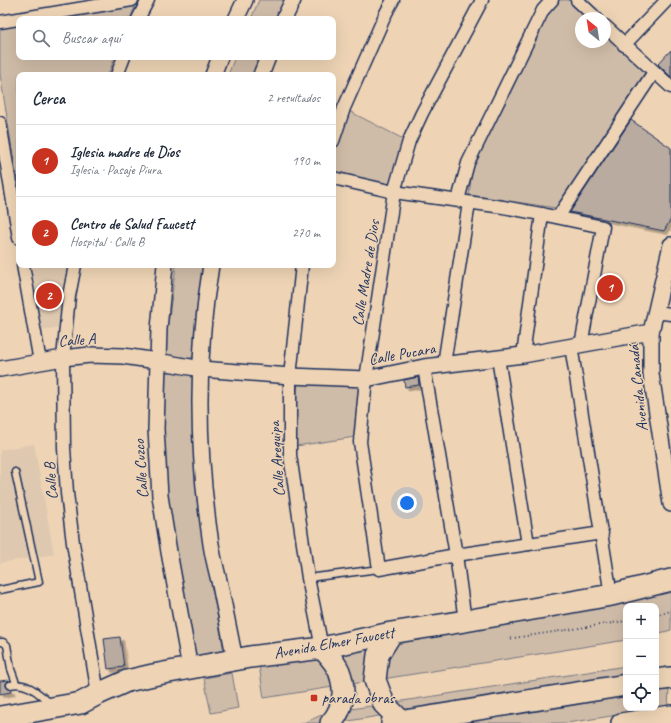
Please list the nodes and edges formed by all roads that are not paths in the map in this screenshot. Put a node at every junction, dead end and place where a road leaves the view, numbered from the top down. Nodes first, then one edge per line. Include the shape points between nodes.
1 (132, 0) edge
2 (148, 0) edge
3 (245, 0) edge
4 (293, 0) edge
5 (393, 0) edge
6 (482, 0) edge
7 (552, 0) edge
8 (577, 0) edge
9 (667, 0) edge
10 (590, 12) edge
11 (36, 16) edge
12 (140, 16) edge
13 (237, 16) edge
14 (285, 16) edge
15 (16, 19) edge
16 (0, 22) edge
17 (611, 32) edge
18 (624, 45) junction
19 (123, 60) edge
20 (219, 60) edge
21 (267, 60) edge
22 (118, 72) edge
23 (214, 72) edge
24 (262, 72) edge
25 (654, 72) junction
26 (671, 87) edge
27 (336, 122) edge
28 (0, 123) edge
29 (336, 179) edge
30 (394, 192) junction
31 (464, 202) junction
32 (542, 214) junction
33 (558, 217) junction
34 (16, 220) edge
35 (671, 245) edge
36 (24, 268) edge
37 (74, 268) edge
38 (165, 268) edge
39 (211, 268) edge
40 (302, 268) edge
41 (655, 312) junction
42 (671, 314) edge
43 (651, 332) junction
44 (576, 345) junction
45 (523, 354) junction
46 (63, 358) junction
47 (498, 358) junction
48 (157, 360) junction
49 (40, 362) junction
50 (444, 364) junction
51 (424, 368) junction
52 (0, 369) edge
53 (201, 369) junction
54 (290, 376) junction
55 (366, 379) junction
56 (15, 472) dead end
57 (670, 488) edge
58 (671, 504) edge
59 (602, 534) junction
60 (528, 544) junction
61 (456, 555) junction
62 (379, 569) junction
63 (308, 578) junction
64 (671, 580) edge
65 (0, 590) edge
66 (611, 595) junction
67 (465, 622) junction
68 (391, 634) junction
69 (0, 642) edge
70 (322, 648) junction
71 (235, 660) junction
72 (190, 668) junction
73 (671, 678) edge
74 (659, 680) edge
75 (623, 685) edge
76 (98, 694) junction
77 (56, 708) junction
78 (671, 715) edge
79 (0, 717) edge
80 (397, 722) edge
81 (331, 723) edge
82 (621, 723) edge

1 - 11 street
2 - 12 street
3 - 13 street
4 - 14 street
5 - 27 street
6 - 30 street, Calle Madre de Dios via 409,141
7 - 31 street via 543,10 468,163
8 - 10 street
9 - 18 street
15 - 16 street
17 - 18 street
18 - 25 street
19 - 22 street
20 - 23 street
21 - 24 street
25 - 26 street
25 - 33 street
28 - 34 street
29 - 30 street
30 - 31 street
30 - 55 street, Calle Madre de Dios
31 - 32 street
31 - 50 street
32 - 33 street
32 - 45 street
33 - 44 street via 603,227
35 - 41 street, Avenida Canadá
36 - 49 street
37 - 46 street, Calle B
38 - 48 street, Calle Cuzco
39 - 53 street
40 - 54 street, Calle Arequipa
41 - 42 street
41 - 43 street, Avenida Canadá
43 - 44 street, Calle Pucara
43 - 57 street, Avenida Canadá via 652,374
44 - 45 street, Calle Pucara
44 - 59 street
45 - 47 street, Calle Pucara
46 - 48 street, Calle A via 123,356
46 - 49 street, Calle A
46 - 76 street, Calle B via 67,493
47 - 50 street, Calle Pucara
47 - 60 street
48 - 53 street, Calle Pucara
48 - 72 street, Calle Cuzco via 156,429 160,496
49 - 52 street, Calle A
50 - 51 street, Calle Pucara
51 - 55 street, Calle Pucara
51 - 61 street
53 - 54 street, Calle Pucara
53 - 71 street via 201,430 211,545
54 - 55 street, Calle Pucara
54 - 63 street, Calle Arequipa via 290,455
55 - 62 street, Calle Madre de Dios via 360,442
56 - 65 lane via 39,582
57 - 58 street, Avenida Canadá
59 - 60 street
59 - 66 street
60 - 61 street
61 - 62 street
61 - 67 street
62 - 63 lane
63 - 70 street, Calle Arequipa
64 - 66 highway, Avenida Elmer Faucett
66 - 67 highway, Avenida Elmer Faucett
67 - 68 highway, Avenida Elmer Faucett
68 - 70 highway, Avenida Elmer Faucett
68 - 80 highway via 378,655 376,680 384,704
69 - 77 lane via 7,645 13,684 26,685
70 - 71 highway, Avenida Elmer Faucett
70 - 81 highway via 339,671 344,693 338,715
71 - 72 highway, Avenida Elmer Faucett
72 - 76 highway, Avenida Elmer Faucett via 126,682
73 - 74 highway
75 - 80 highway
76 - 77 highway, Avenida Elmer Faucett via 81,703
77 - 79 highway, Avenida Elmer Faucett
78 - 82 main road

